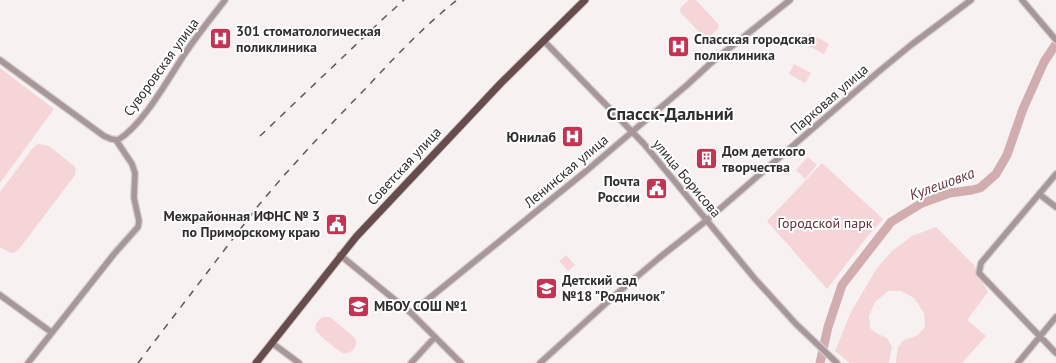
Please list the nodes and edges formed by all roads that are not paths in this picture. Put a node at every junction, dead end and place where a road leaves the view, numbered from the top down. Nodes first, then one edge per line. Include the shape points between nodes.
1 (225, 0) edge
2 (585, 0) edge
3 (790, 0) edge
4 (971, 0) edge
5 (1022, 0) edge
6 (1056, 40) edge
7 (544, 41) junction
8 (0, 60) edge
9 (632, 133) junction
10 (116, 140) junction
11 (1056, 174) edge
12 (1039, 194) junction
13 (1056, 207) edge
14 (707, 220) junction
15 (340, 255) junction
16 (0, 295) edge
17 (411, 313) junction
18 (1056, 317) edge
19 (51, 332) junction
20 (1040, 336) junction
21 (435, 337) junction
22 (272, 343) junction
23 (1056, 353) edge
24 (28, 363) edge
25 (256, 363) edge
26 (299, 363) edge
27 (411, 363) edge
28 (461, 363) edge
29 (540, 363) edge
30 (837, 363) edge
31 (1018, 363) edge

1 - 10 street, Суворовская улица via 148,110 129,132
2 - 7 main road, Советская улица
3 - 9 street, Ленинская улица via 712,62
4 - 14 street, Парковая улица via 877,73
5 - 6 street
7 - 9 street, улица Борисова
7 - 15 main road, Советская улица via 501,83
8 - 10 street via 104,136
9 - 14 street, улица Борисова
9 - 17 street, Ленинская улица
10 - 19 street via 136,172 134,198 138,227
11 - 12 street
12 - 13 street
12 - 20 street via 981,263 979,273
14 - 29 street, Парковая улица via 614,296
14 - 30 street, улица Борисова via 755,279 796,324
15 - 17 street
15 - 22 main road, Советская улица
16 - 19 street
17 - 21 street
18 - 20 street
19 - 24 street
20 - 23 street
20 - 31 street
21 - 27 street
21 - 28 street
22 - 25 main road, Советская улица
22 - 26 street

